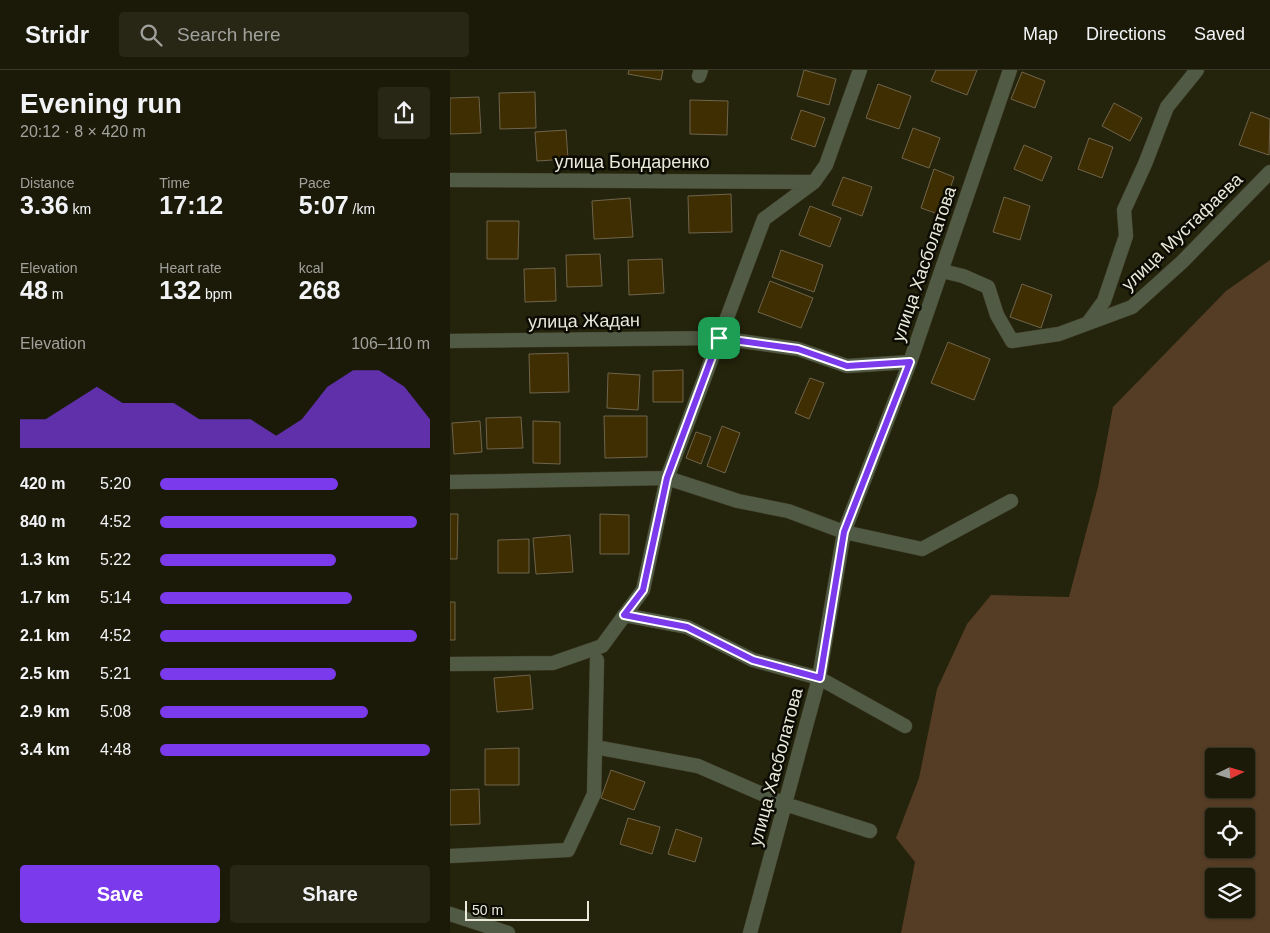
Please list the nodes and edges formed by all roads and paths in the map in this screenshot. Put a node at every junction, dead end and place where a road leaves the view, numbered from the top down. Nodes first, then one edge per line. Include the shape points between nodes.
1 (860, 70) edge
2 (1010, 70) edge
3 (1197, 70) edge
4 (1270, 172) edge
5 (450, 180) edge
6 (814, 182) junction
7 (942, 271) junction
8 (1088, 323) junction
9 (719, 338) junction
10 (450, 341) edge
11 (910, 362) junction
12 (667, 478) junction
13 (450, 482) edge
14 (1010, 501) dead end
15 (844, 532) junction
16 (624, 615) junction
17 (597, 660) dead end
18 (450, 664) edge
19 (820, 678) junction
20 (905, 726) dead end
21 (595, 747) junction
22 (785, 804) junction
23 (870, 831) dead end
24 (450, 856) edge
25 (450, 914) edge
26 (508, 933) edge
27 (750, 933) edge

1 - 6 street via 826,165
2 - 7 street, улица Хасболатова
3 - 8 street, улица Мустафаева via 1167,107 1124,210 1126,236 1104,300
4 - 8 street, улица Мустафаева via 1182,262 1132,307
5 - 6 street, улица Бондаренко
6 - 9 street via 764,219
7 - 8 street, улица Мустафаева via 988,287 997,315 1012,341 1059,334
7 - 11 street, улица Хасболатова
9 - 10 street, улица Жадан
9 - 11 street, улица Жадан via 798,349 847,366
9 - 12 street
11 - 15 street, улица Хасболатова
12 - 13 street
12 - 15 street via 738,501 788,511
12 - 16 street via 643,590
14 - 15 street via 922,549
15 - 19 street, улица Хасболатова
16 - 18 street via 602,646 554,663
16 - 19 street via 687,627 753,660
17 - 21 street
19 - 20 street
19 - 22 street, улица Хасболатова
21 - 22 street via 698,766
21 - 24 street via 594,794 568,850
22 - 23 street
22 - 27 street, улица Хасболатова
25 - 26 street

